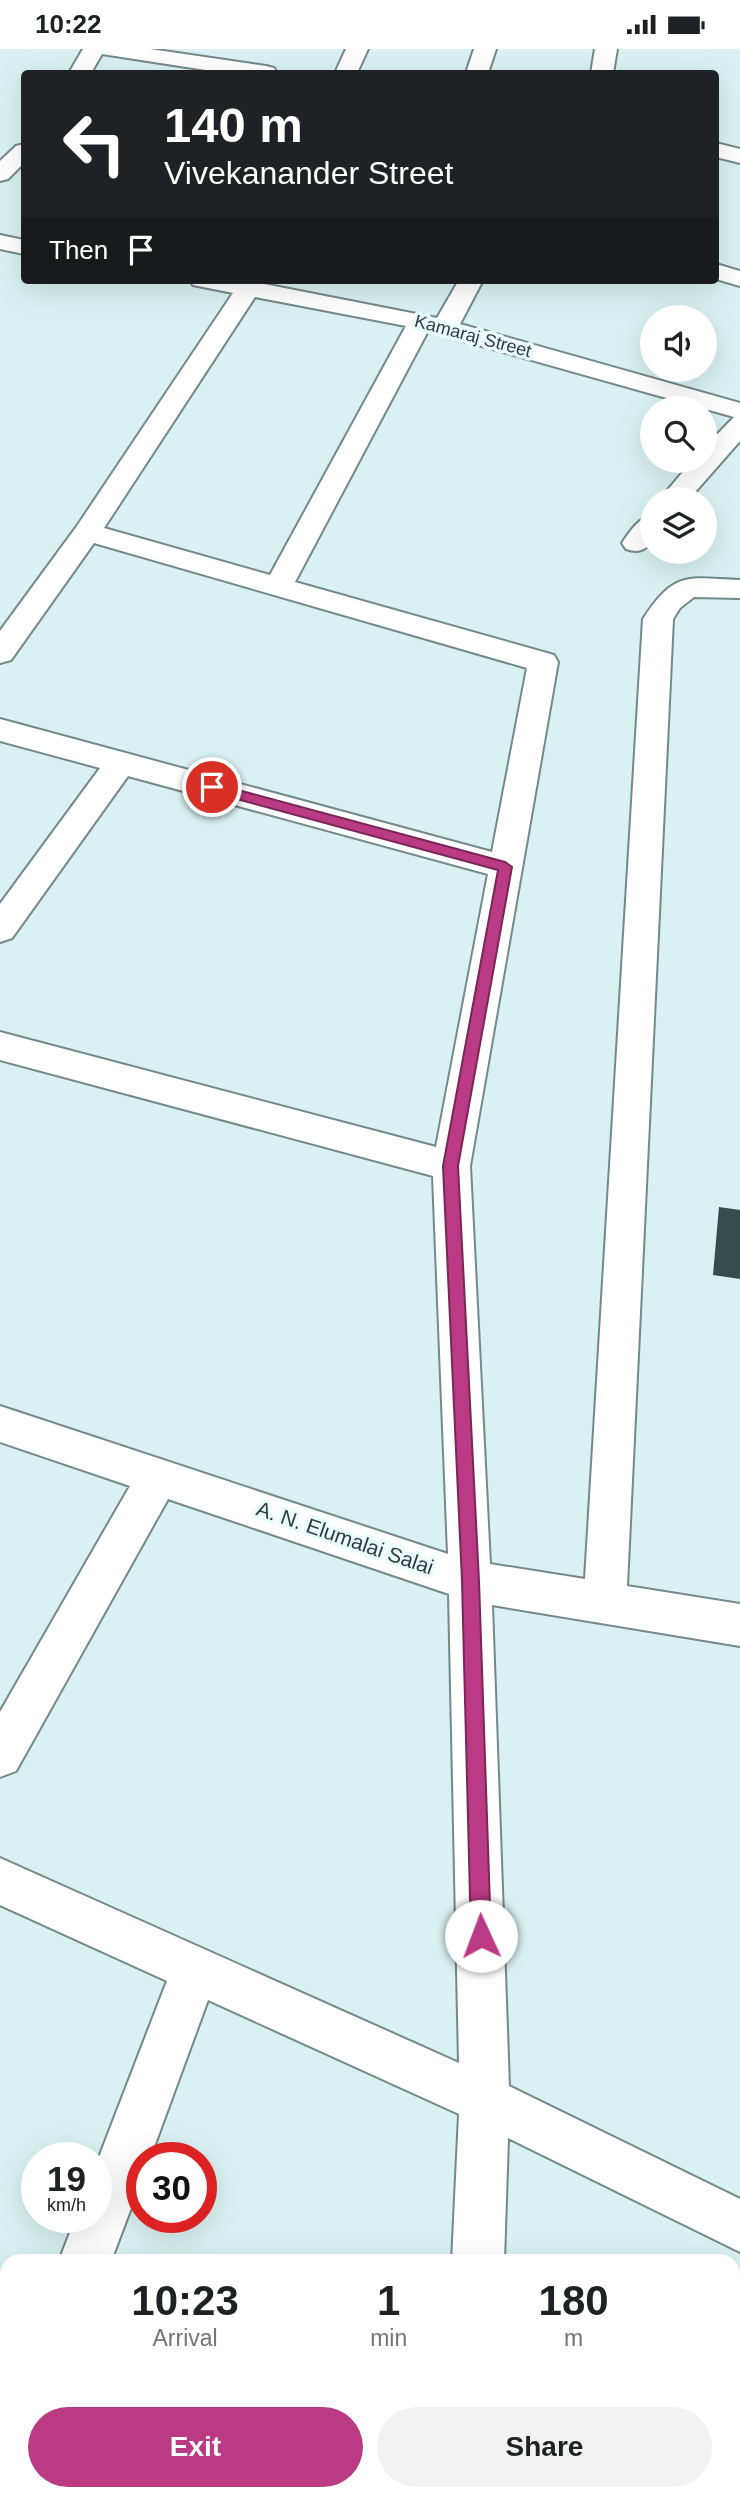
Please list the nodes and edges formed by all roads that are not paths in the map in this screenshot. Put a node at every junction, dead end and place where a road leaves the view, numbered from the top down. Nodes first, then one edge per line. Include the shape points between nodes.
1 (94, 49) edge
2 (106, 49) edge
3 (357, 49) edge
4 (485, 49) edge
5 (606, 49) edge
6 (200, 56) edge
7 (82, 70) edge
8 (254, 70) edge
9 (347, 70) edge
10 (478, 70) edge
11 (602, 70) edge
12 (21, 154) edge
13 (0, 174) edge
14 (0, 242) edge
15 (21, 246) edge
16 (719, 272) edge
17 (740, 279) edge
18 (468, 284) edge
19 (252, 285) edge
20 (433, 324) junction
21 (740, 411) edge
22 (740, 424) edge
23 (685, 487) edge
24 (87, 531) junction
25 (279, 584) junction
26 (740, 589) edge
27 (0, 653) edge
28 (0, 730) edge
29 (121, 762) junction
30 (505, 867) junction
31 (0, 929) edge
32 (0, 1046) edge
33 (451, 1166) junction
34 (0, 1424) edge
35 (159, 1475) junction
36 (470, 1581) junction
37 (605, 1602) junction
38 (740, 1625) edge
39 (0, 1755) edge
40 (0, 1881) edge
41 (196, 1969) junction
42 (485, 2100) junction
43 (740, 2226) edge
44 (88, 2254) edge
45 (478, 2254) edge

1 - 7 street
2 - 6 street
3 - 9 street
4 - 10 street
5 - 11 street
6 - 8 street
12 - 13 street
14 - 15 street
16 - 17 street
18 - 20 street
19 - 20 street, Kamaraj Street
19 - 24 street
20 - 21 street, Kamaraj Street
20 - 25 street
22 - 23 street
24 - 25 street
24 - 27 street
25 - 30 street via 543,662
26 - 37 street via 687,587 658,619
28 - 29 street
29 - 30 street
29 - 31 street
30 - 33 street
32 - 33 street
33 - 36 street
34 - 35 street, A. N. Elumalai Salai
35 - 36 street, A. N. Elumalai Salai
35 - 39 street
36 - 37 street, A. N. Elumalai Salai
36 - 42 street
37 - 38 street, A. N. Elumalai Salai
40 - 41 street
41 - 42 street
41 - 44 street
42 - 43 street
42 - 45 street

